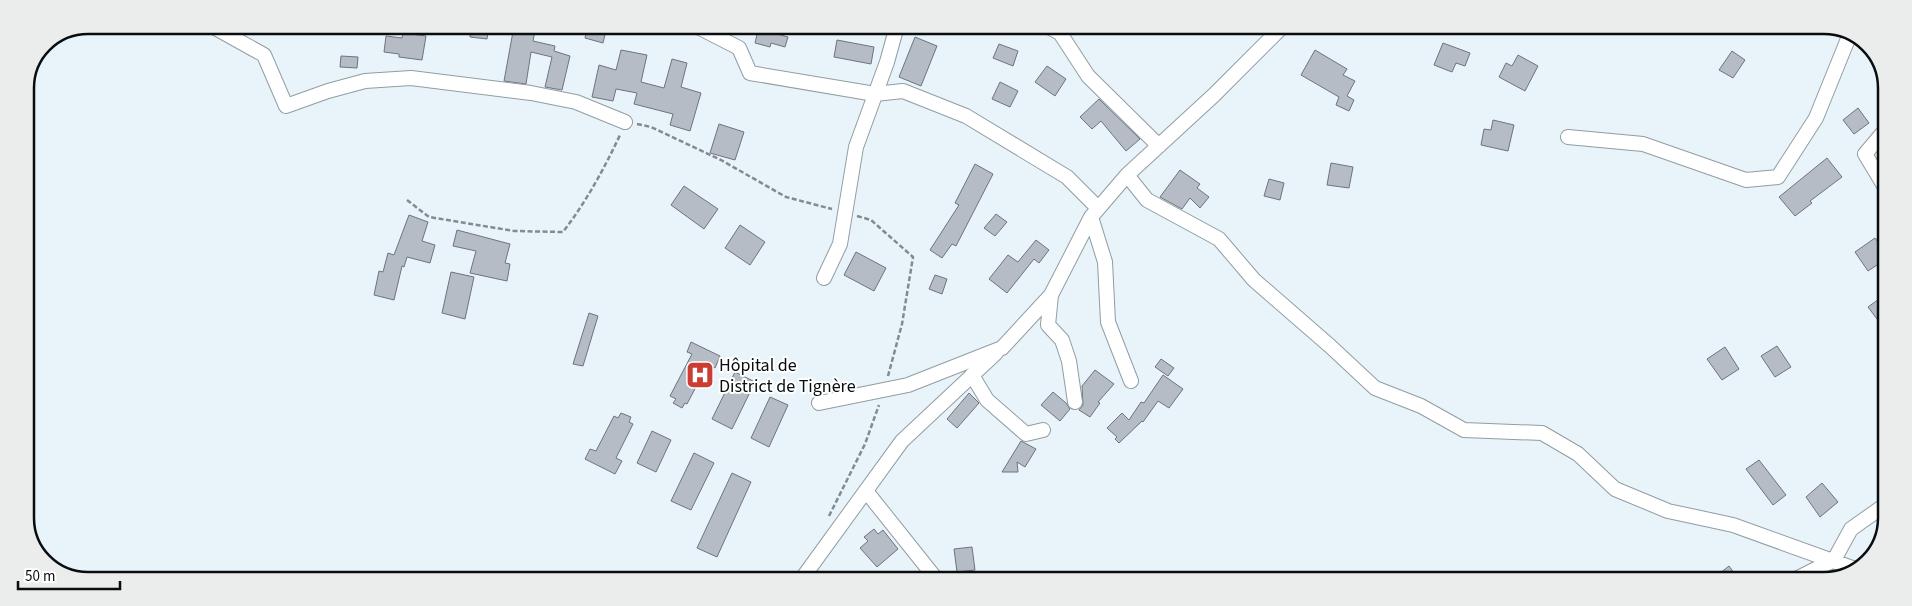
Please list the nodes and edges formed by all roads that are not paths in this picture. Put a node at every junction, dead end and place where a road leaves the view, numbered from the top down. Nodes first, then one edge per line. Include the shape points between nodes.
1 (226, 34) edge
2 (712, 34) edge
3 (895, 34) edge
4 (1061, 34) edge
5 (1274, 34) edge
6 (1848, 40) edge
7 (875, 94) junction
8 (625, 122) road end
9 (1568, 137) dead end
10 (1878, 139) edge
11 (1159, 146) junction
12 (1127, 175) junction
13 (1878, 176) edge
14 (1095, 212) junction
15 (824, 278) dead end
16 (1051, 295) junction
17 (1002, 348) junction
18 (972, 375) junction
19 (1131, 382) dead end
20 (1076, 402) dead end
21 (819, 403) dead end
22 (1043, 430) dead end
23 (866, 491) junction
24 (1878, 510) edge
25 (1834, 560) junction
26 (1849, 566) edge
27 (807, 572) edge
28 (931, 572) edge
29 (1811, 572) edge

1 - 8 street via 264,56 286,106 365,81 412,78 576,102
2 - 7 street via 739,48 750,73
3 - 7 street
4 - 11 street via 1088,76
5 - 11 street
6 - 9 street via 1816,118 1778,177 1746,180 1643,144
7 - 14 street via 903,91 966,116 1067,177
7 - 15 street via 856,146 840,244
10 - 13 street via 1865,154
11 - 12 street
12 - 14 street
12 - 25 street via 1147,200 1219,240 1254,280 1375,388 1421,406 1464,430 1542,433 1578,454 1615,489 1668,511 1733,525
14 - 16 street
14 - 19 street via 1105,262 1108,322
16 - 17 street
16 - 20 street via 1048,325 1062,340
17 - 18 street
17 - 21 street via 908,385
18 - 22 street via 987,400 1026,434
18 - 23 street via 902,441
23 - 27 street
23 - 28 street
24 - 25 street via 1850,529
25 - 26 street
25 - 29 street

